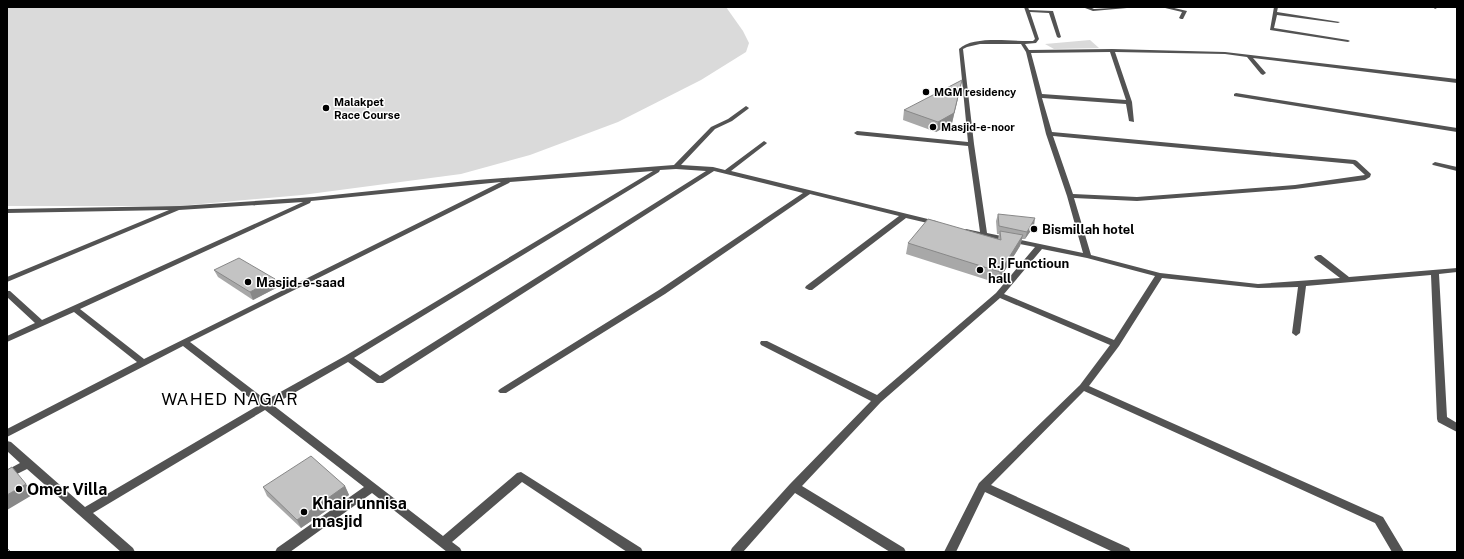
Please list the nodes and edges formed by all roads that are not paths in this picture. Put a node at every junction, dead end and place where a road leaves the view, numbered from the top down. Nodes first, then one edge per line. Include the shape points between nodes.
1 (1075, 7) edge
2 (1127, 7) edge
3 (1163, 7) edge
4 (1276, 7) edge
5 (1027, 9) edge
6 (1050, 9) edge
7 (1275, 13) junction
8 (1181, 18) dead end
9 (1338, 22) dead end
10 (1059, 37) dead end
11 (1348, 41) dead end
12 (1022, 43) junction
13 (1112, 50) junction
14 (1028, 52) junction
15 (1248, 56) junction
16 (1263, 73) dead end
17 (1457, 81) edge
18 (1236, 95) dead end
19 (1040, 96) junction
20 (1129, 102) junction
21 (746, 108) dead end
22 (1132, 121) dead end
23 (1457, 130) edge
24 (857, 133) dead end
25 (1049, 134) junction
26 (764, 143) dead end
27 (971, 144) junction
28 (1435, 164) dead end
29 (676, 167) junction
30 (660, 169) junction
31 (713, 169) junction
32 (1457, 169) edge
33 (726, 172) junction
34 (510, 180) junction
35 (809, 192) junction
36 (1070, 196) junction
37 (314, 199) junction
38 (180, 208) junction
39 (7, 211) edge
40 (904, 216) junction
41 (940, 224) edge
42 (955, 228) edge
43 (984, 235) junction
44 (1040, 246) junction
45 (1088, 256) junction
46 (1318, 257) dead end
47 (1457, 270) edge
48 (1435, 272) junction
49 (1160, 275) junction
50 (7, 280) edge
51 (1347, 280) junction
52 (1302, 284) junction
53 (810, 288) dead end
54 (7, 293) edge
55 (999, 296) junction
56 (74, 308) junction
57 (41, 323) junction
58 (1296, 333) dead end
59 (7, 339) edge
60 (184, 342) junction
61 (764, 343) dead end
62 (1116, 344) junction
63 (348, 358) junction
64 (144, 363) junction
65 (1083, 387) junction
66 (503, 391) dead end
67 (878, 400) junction
68 (266, 405) junction
69 (1457, 428) edge
70 (7, 433) edge
71 (7, 444) edge
72 (28, 463) junction
73 (7, 475) edge
74 (983, 486) junction
75 (373, 487) junction
76 (794, 487) junction
77 (84, 513) junction
78 (444, 542) junction
79 (125, 551) edge
80 (281, 552) edge
81 (456, 552) edge
82 (637, 552) edge
83 (736, 552) edge
84 (900, 552) edge
85 (950, 552) edge
86 (1125, 552) edge
87 (1398, 552) edge

1 - 2 street via 1093,10
3 - 8 street via 1185,11
4 - 7 street
5 - 6 street
5 - 12 street via 1037,39 1034,42
6 - 10 street
7 - 9 street
7 - 11 street via 1272,29
12 - 14 street
12 - 27 street via 977,43 963,46 961,49
13 - 14 street
13 - 15 street
13 - 20 street
14 - 19 street
15 - 16 street
15 - 17 street
18 - 23 street
19 - 20 street
19 - 25 street
20 - 22 street
21 - 29 street via 713,128
24 - 27 street
25 - 36 street
25 - 36 street via 1355,162 1368,174 1365,178 1295,187 1137,199
26 - 33 street
27 - 43 street
28 - 32 street
29 - 30 street
29 - 31 street
30 - 34 street
30 - 63 street
31 - 33 street
31 - 63 street via 380,381
33 - 35 street
34 - 37 street
34 - 60 street
35 - 40 street
35 - 66 street via 662,292
36 - 45 street
37 - 38 street
37 - 56 street
38 - 39 street
38 - 50 street
40 - 41 street
40 - 53 street
42 - 43 street
43 - 44 street
44 - 45 street
44 - 55 street
45 - 49 street
46 - 51 street
47 - 48 street
48 - 51 street
48 - 69 street via 1442,419
49 - 52 street via 1258,286
49 - 62 street
51 - 52 street
52 - 58 street
54 - 57 street
55 - 62 street
55 - 67 street
56 - 57 street
56 - 64 street
57 - 59 street
60 - 64 street
60 - 68 street
61 - 67 street
62 - 65 street
63 - 68 street
64 - 70 street
65 - 74 street
65 - 87 street via 1379,520
67 - 76 street
68 - 75 street
68 - 77 street
71 - 72 street
72 - 73 street
72 - 77 street
74 - 85 street
74 - 86 street
75 - 78 street
75 - 80 street
76 - 83 street
76 - 84 street
77 - 79 street
78 - 81 street
78 - 82 street via 521,476

